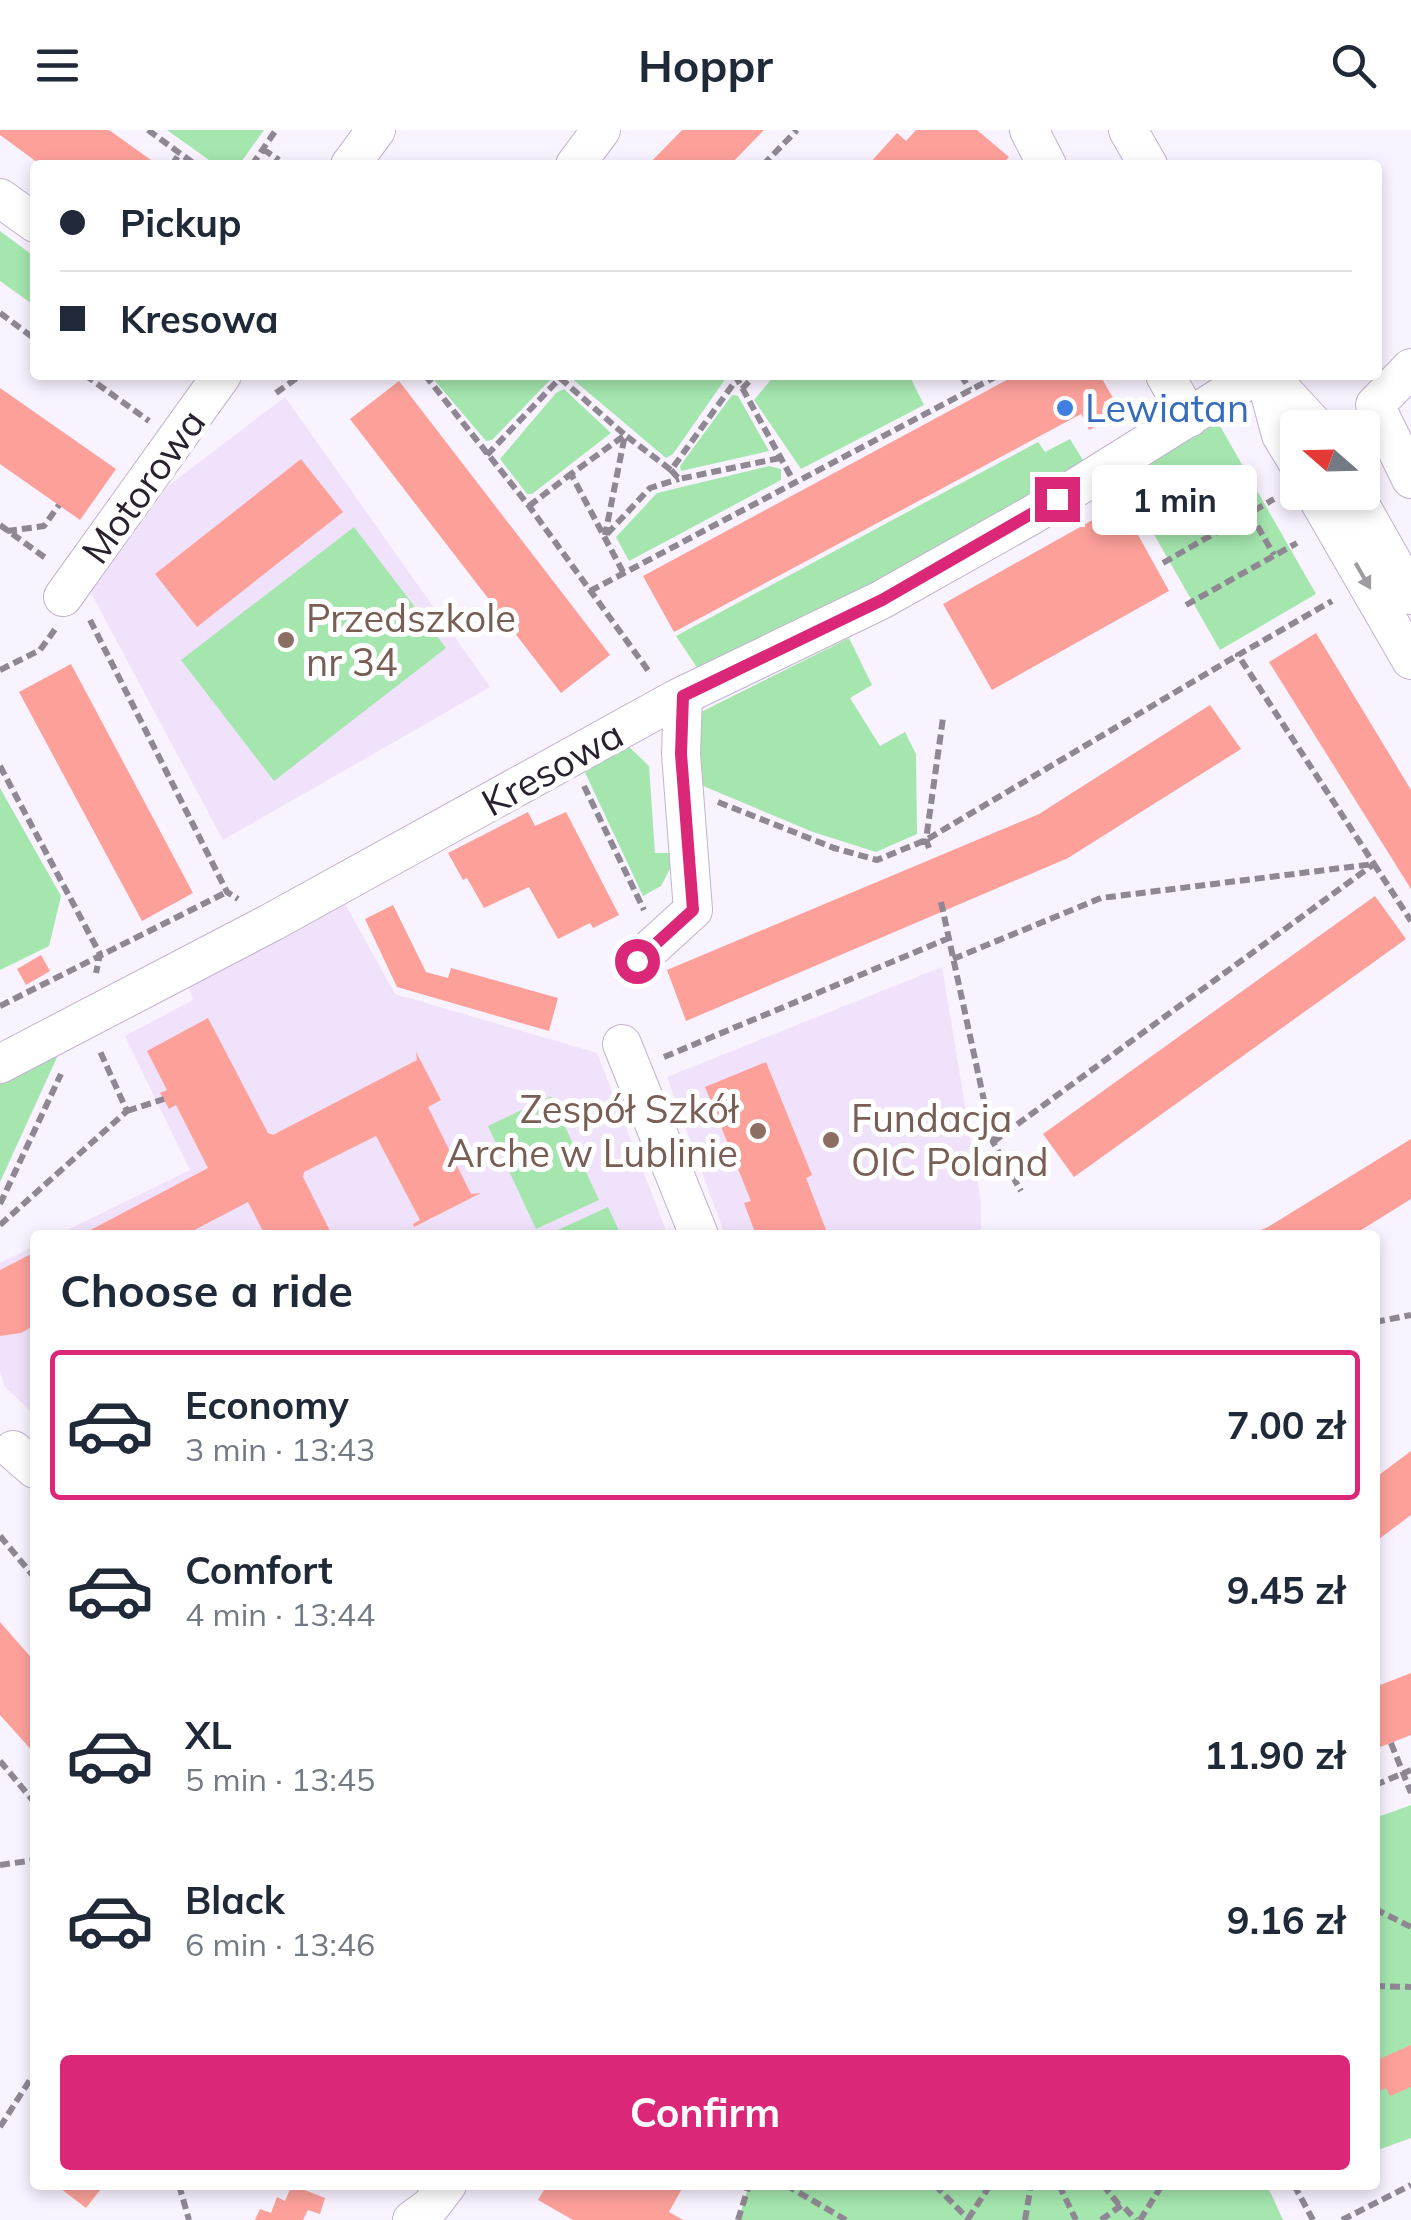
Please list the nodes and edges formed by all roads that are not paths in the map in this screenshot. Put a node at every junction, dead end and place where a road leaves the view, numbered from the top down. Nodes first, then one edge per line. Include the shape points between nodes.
1 (376, 130) edge
2 (601, 130) edge
3 (1029, 130) edge
4 (1128, 130) edge
5 (354, 160) edge
6 (579, 160) edge
7 (1045, 160) edge
8 (1145, 160) edge
9 (0, 198) edge
10 (30, 219) edge
11 (1411, 368) edge
12 (219, 380) edge
13 (1168, 380) edge
14 (1248, 380) edge
15 (1267, 380) edge
16 (1271, 380) edge
17 (1299, 410) edge
18 (1189, 418) junction
19 (1280, 431) edge
20 (1411, 479) edge
21 (1324, 510) edge
22 (1364, 510) edge
23 (1407, 580) edge
24 (75, 606) road end
25 (1411, 660) edge
26 (677, 699) junction
27 (648, 951) road end
28 (627, 1057) road end
29 (0, 1064) edge
30 (697, 1230) edge
31 (443, 2190) edge
32 (412, 2220) edge

1 - 5 street
2 - 6 street
3 - 7 street
4 - 8 street
9 - 10 street
11 - 20 street via 1375,405
12 - 24 street, Motorowa
13 - 18 street
14 - 18 street, Kresowa
15 - 19 street
16 - 17 street
18 - 26 street, Kresowa via 882,600
21 -> 25 street
22 - 23 street
26 - 27 street via 693,910
26 - 29 street, Kresowa
28 - 30 street
31 - 32 street

